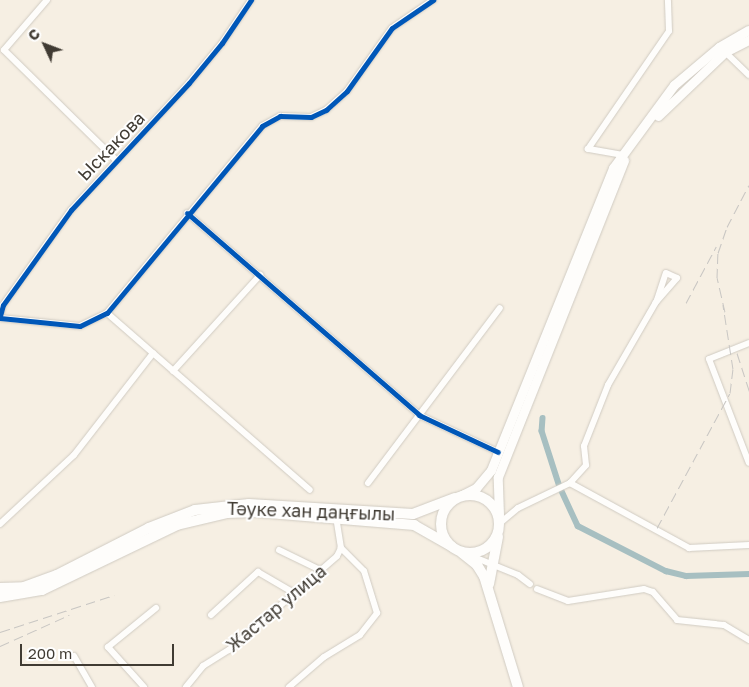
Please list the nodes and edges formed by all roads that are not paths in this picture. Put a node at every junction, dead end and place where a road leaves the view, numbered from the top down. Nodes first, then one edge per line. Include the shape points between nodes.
1 (47, 0) edge
2 (251, 0) edge
3 (433, 0) edge
4 (668, 0) edge
5 (749, 30) edge
6 (749, 40) edge
7 (722, 50) junction
8 (2, 52) edge
9 (749, 75) edge
10 (623, 156) junction
11 (117, 161) junction
12 (187, 213) junction
13 (260, 275) junction
14 (655, 303) dead end
15 (2, 304) edge
16 (500, 308) dead end
17 (107, 313) junction
18 (0, 317) edge
19 (749, 343) edge
20 (153, 353) junction
21 (173, 371) junction
22 (419, 415) junction
23 (498, 452) junction
24 (749, 463) edge
25 (368, 483) dead end
26 (570, 483) junction
27 (310, 490) dead end
28 (458, 497) junction
29 (336, 518) junction
30 (394, 519) junction
31 (0, 524) edge
32 (499, 524) junction
33 (749, 545) edge
34 (342, 548) junction
35 (279, 550) dead end
36 (458, 550) junction
37 (492, 563) junction
38 (320, 570) junction
39 (530, 584) dead end
40 (0, 588) edge
41 (538, 590) dead end
42 (490, 592) junction
43 (294, 593) junction
44 (0, 596) edge
45 (156, 608) dead end
46 (211, 615) dead end
47 (749, 640) edge
48 (74, 656) dead end
49 (92, 687) edge
50 (144, 687) edge
51 (186, 687) edge
52 (289, 687) edge
53 (518, 687) edge

1 - 8 street
2 - 11 street, Ыскакова via 200,70
3 - 12 street via 392,28 347,91 326,110 311,117 280,116 262,126
4 - 10 street via 669,30 588,149
5 - 7 main road
6 - 7 main road
7 - 9 street
7 - 10 main road via 674,86
7 - 32 main road via 664,109 622,163 498,476
8 - 11 street
10 - 23 main road via 614,168
11 - 15 street, Ыскакова via 71,210
12 - 13 street
12 - 17 street
13 - 21 street
13 - 22 street
14 - 26 street via 608,385 584,446 586,465
15 - 18 street, Ыскакова
16 - 22 street
17 - 18 street via 80,326
17 - 20 street
19 - 24 street via 709,359
20 - 21 street
20 - 31 street via 74,455
21 - 27 street
22 - 23 street
22 - 25 street
23 - 28 main road via 485,480
26 - 32 street via 518,508
26 - 33 street via 689,548
28 - 30 main road, Тәуке хан даңғылы via 425,512
28 - 32 main road via 484,497
28 - 36 main road via 442,516 444,538
29 - 30 main road, Тәуке хан даңғылы
29 - 34 street
29 - 44 main road, Тәуке хан даңғылы via 257,512 202,517 156,534 42,590
30 - 36 main road, Тәуке хан даңғылы via 424,528
30 - 40 main road, Тәуке хан даңғылы via 249,504 195,510 149,528 57,575 24,587
32 - 36 main road via 487,548
32 - 37 main road
34 - 38 street, Жастар улица
34 - 52 street via 364,571 378,613 360,634 324,657
35 - 38 street
36 - 37 street
36 - 42 main road, Тәуке хан даңғылы via 477,565
37 - 39 street
37 - 42 main road
38 - 43 street, Жастар улица
41 - 47 street via 568,601 644,589 653,592 677,620 724,626
42 - 53 main road
43 - 46 street via 258,572
43 - 51 street, Жастар улица via 229,650 203,666
45 - 50 street via 108,647
48 - 49 street

